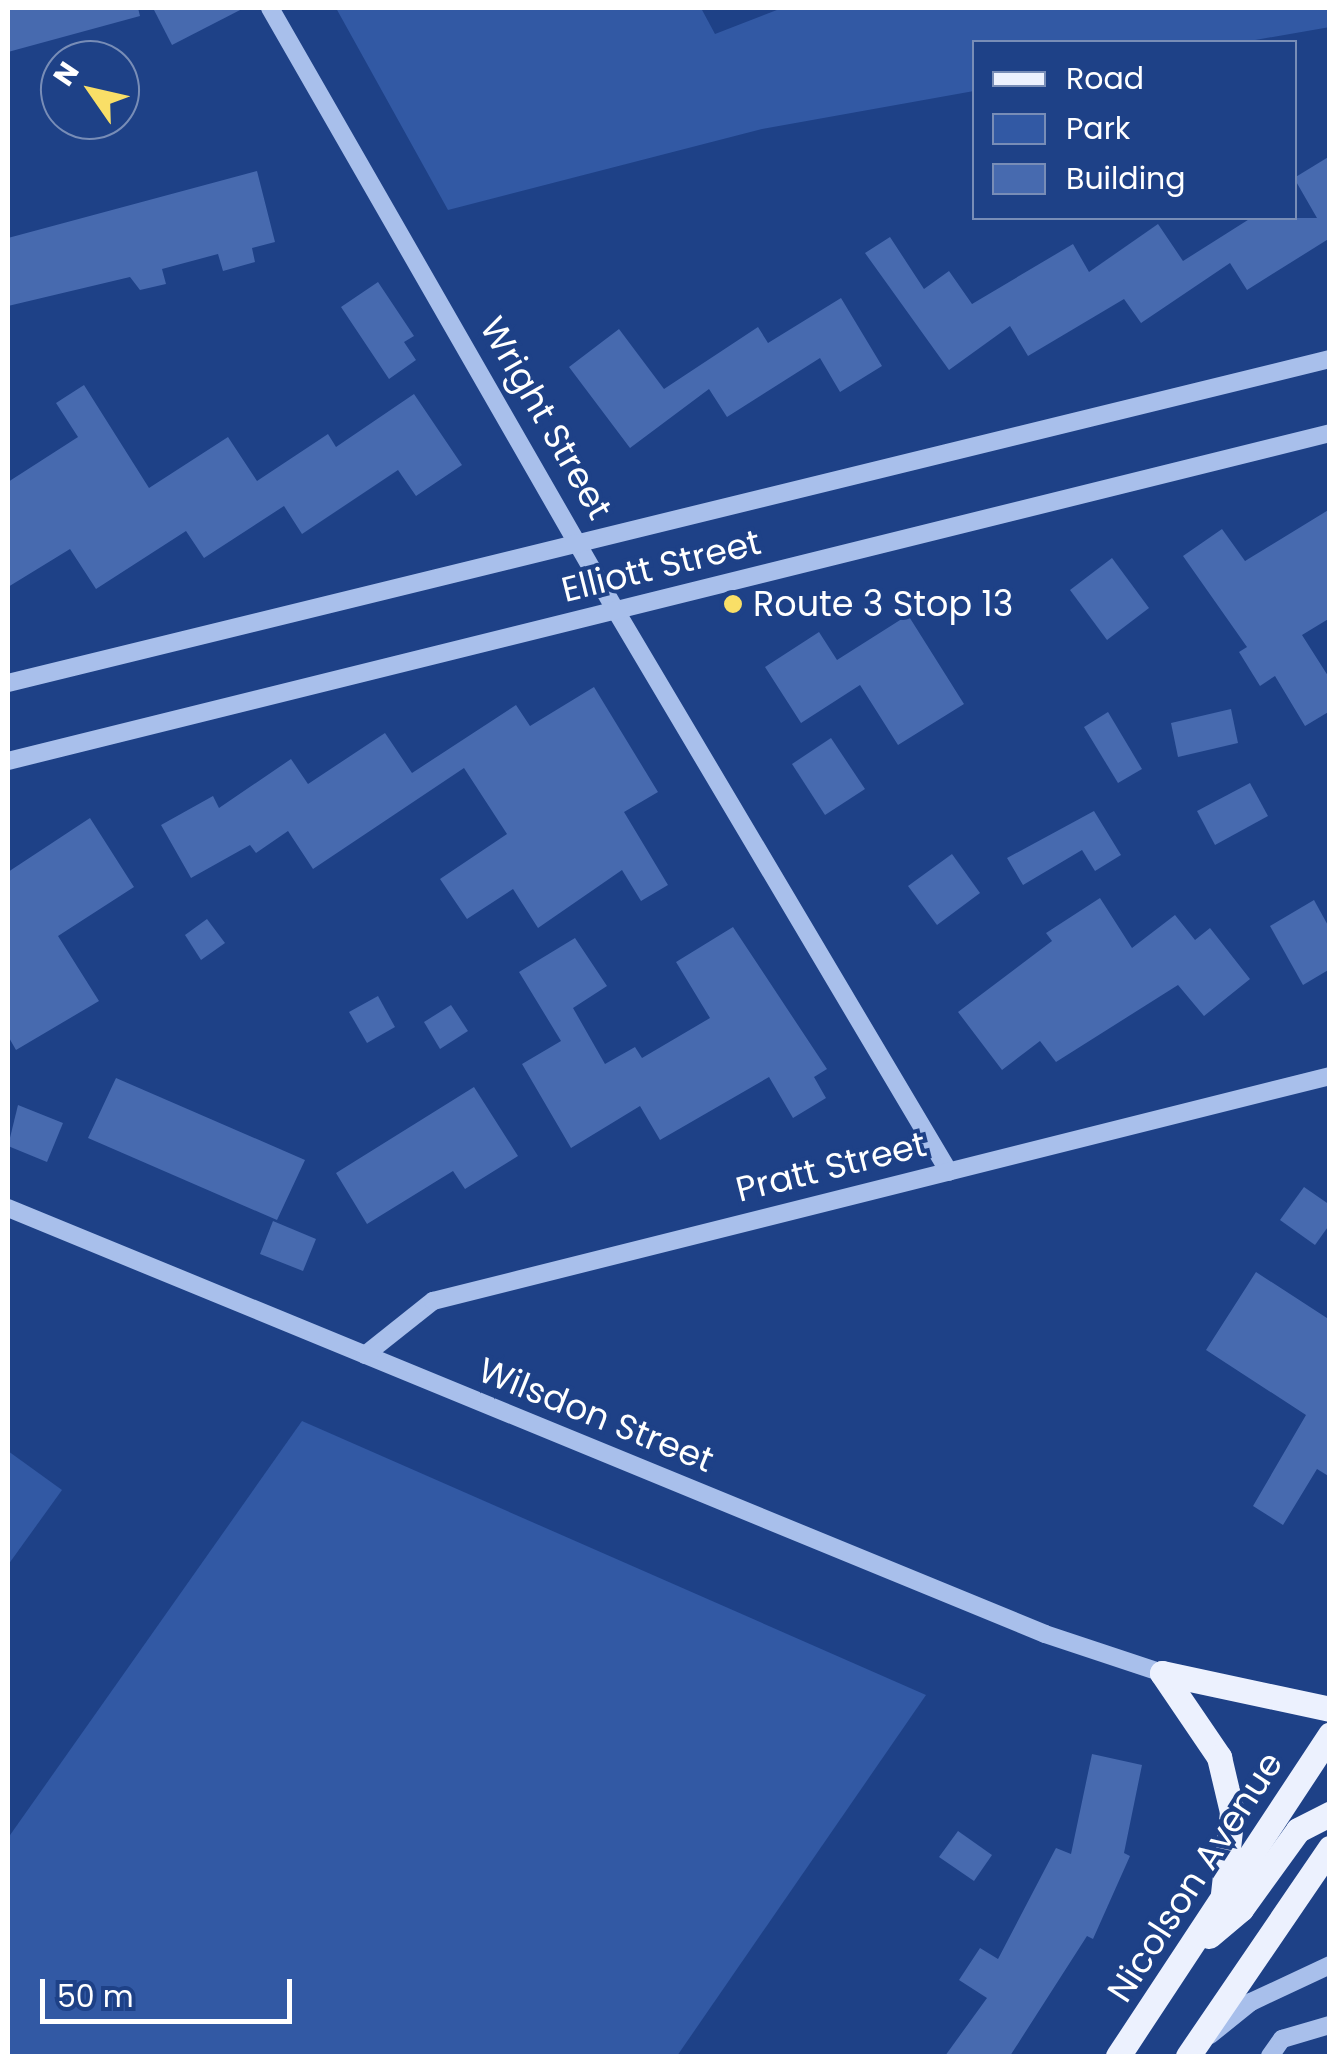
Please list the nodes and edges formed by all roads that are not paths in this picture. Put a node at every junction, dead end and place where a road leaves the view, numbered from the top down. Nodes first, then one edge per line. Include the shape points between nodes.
1 (270, 8) edge
2 (1330, 359) edge
3 (1330, 433) edge
4 (578, 539) junction
5 (616, 611) junction
6 (8, 683) edge
7 (8, 761) edge
8 (1330, 1076) edge
9 (949, 1172) junction
10 (8, 1208) edge
11 (366, 1355) junction
12 (1162, 1673) junction
13 (1330, 1709) edge
14 (1330, 1735) edge
15 (1330, 1814) edge
16 (1330, 1848) edge
17 (1222, 1901) junction
18 (1186, 1956) junction
19 (1330, 1965) edge
20 (1330, 2025) edge
21 (1192, 2051) edge
22 (1118, 2056) edge
23 (1270, 2056) edge

1 - 4 street, Wright Street
2 - 4 street, Elliott Street
3 - 5 street, Elliott Street
4 - 5 street, Wright Street
4 - 6 street, Elliott Street
5 - 7 street, Elliott Street
5 - 9 street, Wright Street
8 - 9 street, Pratt Street
9 - 11 street, Pratt Street via 432,1301
10 - 11 street, Wilsdon Street
11 - 12 street, Wilsdon Street via 1045,1634
12 - 13 main road
12 - 17 main road via 1219,1757 1232,1812
14 - 17 main road, Nicolson Avenue
15 - 18 main road via 1298,1830 1241,1909
16 - 21 main road
17 - 18 main road, Nicolson Avenue
18 - 22 main road, Nicolson Avenue
19 - 21 street via 1250,2002
20 - 23 street via 1282,2039

